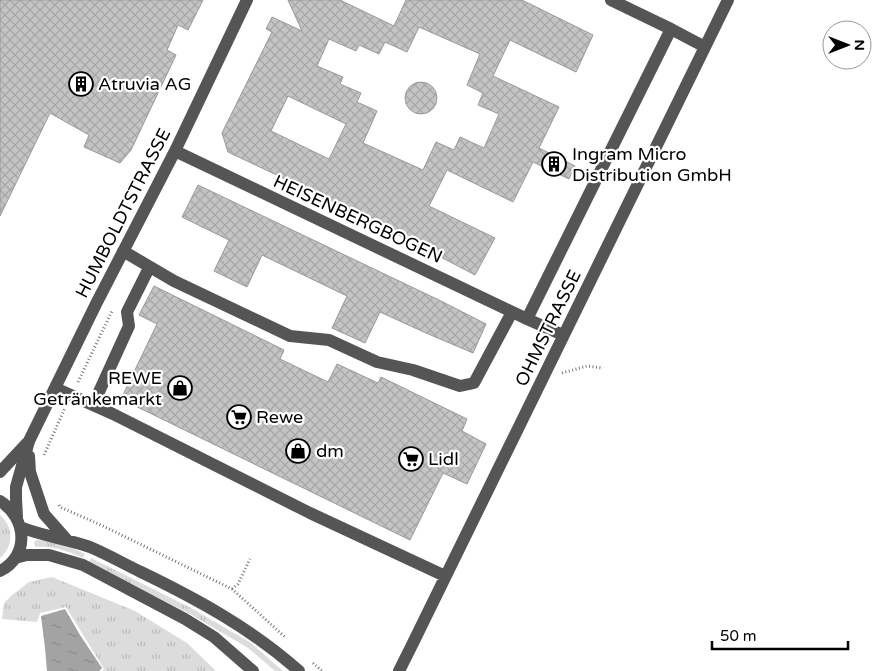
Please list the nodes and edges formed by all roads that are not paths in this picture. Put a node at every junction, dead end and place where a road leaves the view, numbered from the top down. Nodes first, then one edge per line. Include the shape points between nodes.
1 (247, 0) edge
2 (611, 0) edge
3 (728, 0) edge
4 (671, 29) junction
5 (705, 48) junction
6 (175, 151) junction
7 (123, 252) junction
8 (149, 268) junction
9 (512, 312) junction
10 (527, 319) junction
11 (564, 335) junction
12 (55, 388) junction
13 (93, 405) junction
14 (29, 442) junction
15 (0, 472) edge
16 (0, 501) edge
17 (19, 523) junction
18 (68, 540) junction
19 (15, 558) junction
20 (0, 571) edge
21 (446, 576) junction
22 (253, 671) edge
23 (299, 671) edge
24 (399, 671) edge

1 - 6 street, HUMBOLDTSTRASSE
2 - 4 street
3 - 5 street, OHMSTRASSE
4 - 5 street
4 - 10 street
5 - 11 street, OHMSTRASSE
6 - 7 street, HUMBOLDTSTRASSE
6 - 9 street, HEISENBERGBOGEN
7 - 8 street
7 - 12 street, HUMBOLDTSTRASSE
8 - 9 street via 290,336 329,340 377,362 460,386 474,383
8 - 13 street via 127,312 129,326
9 - 10 street, HEISENBERGBOGEN
10 - 11 street, HEISENBERGBOGEN
11 - 21 street, OHMSTRASSE
12 - 13 street
12 - 14 street, HUMBOLDTSTRASSE
13 - 21 street via 310,513
14 - 15 street, HUMBOLDTSTRASSE
14 - 17 street, HUMBOLDTSTRASSE via 16,487
14 - 18 street, HUMBOLDTSTRASSE via 30,472 44,514
16 - 17 street via 12,511
17 - 18 street via 33,532
17 - 19 street, HUMBOLDTSTRASSE via 22,538
18 - 23 street via 180,591 253,635
19 - 20 street
19 - 22 street via 49,555 83,566 200,628
21 - 24 street, OHMSTRASSE

